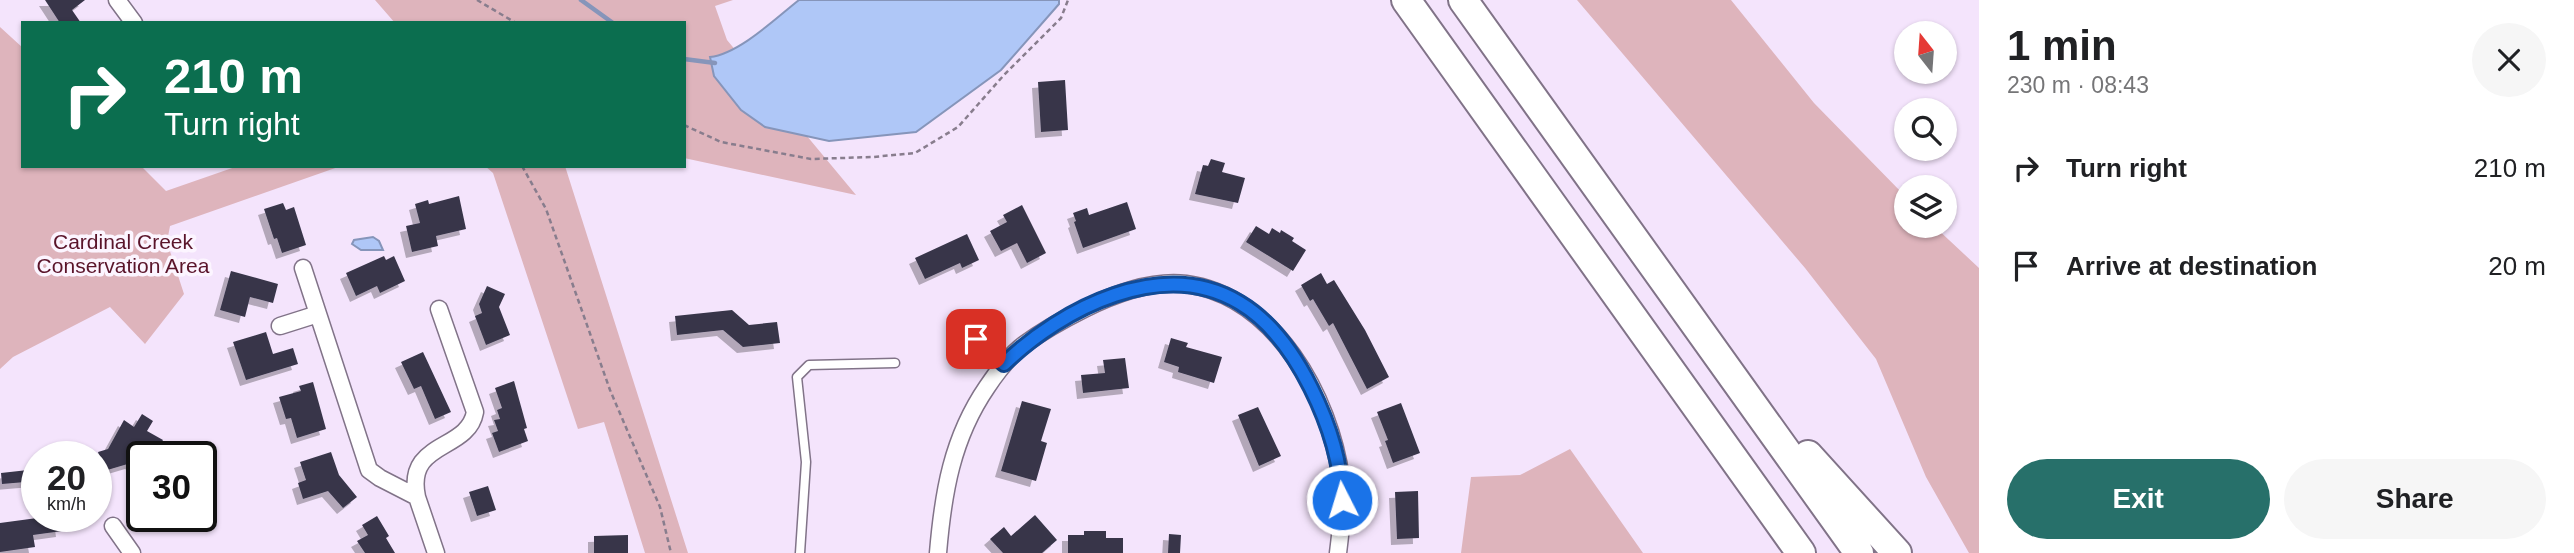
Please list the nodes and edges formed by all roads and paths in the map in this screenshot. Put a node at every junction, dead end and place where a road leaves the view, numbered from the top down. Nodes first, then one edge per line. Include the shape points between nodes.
1 (117, 0) edge
2 (477, 0) edge
3 (1068, 0) edge
4 (1406, 0) edge
5 (1463, 0) edge
6 (133, 21) edge
7 (513, 21) edge
8 (686, 126) edge
9 (524, 168) edge
10 (303, 268) dead end
11 (439, 309) dead end
12 (317, 314) junction
13 (280, 326) dead end
14 (976, 339) dead end
15 (1724, 362) junction
16 (895, 363) dead end
17 (1004, 364) junction
18 (1760, 495) junction
19 (417, 496) junction
20 (113, 526) dead end
21 (132, 553) edge
22 (436, 553) edge
23 (671, 553) edge
24 (800, 553) edge
25 (939, 553) edge
26 (1338, 553) edge
27 (1781, 553) edge
28 (1801, 553) edge
29 (1859, 553) edge
30 (1897, 553) edge

1 - 6 street
2 - 7 path
3 - 8 path via 1061,18 958,127 915,153 811,159 721,142
4 - 18 highway
5 - 15 highway
9 - 23 path via 546,209 610,390 660,507
10 - 12 street
11 - 19 street via 475,412 470,425 422,461 415,477
12 - 13 street
12 - 19 street via 369,470
14 - 17 street
15 - 29 highway
15 - 30 highway
16 - 24 lane via 808,365 797,377 806,462
17 - 25 street via 976,402 951,458
17 - 26 street via 1023,345 1058,323 1127,292 1185,284 1241,303 1283,344 1320,405 1334,442 1341,481
18 - 27 highway
18 - 28 highway
19 - 22 street
20 - 21 street

